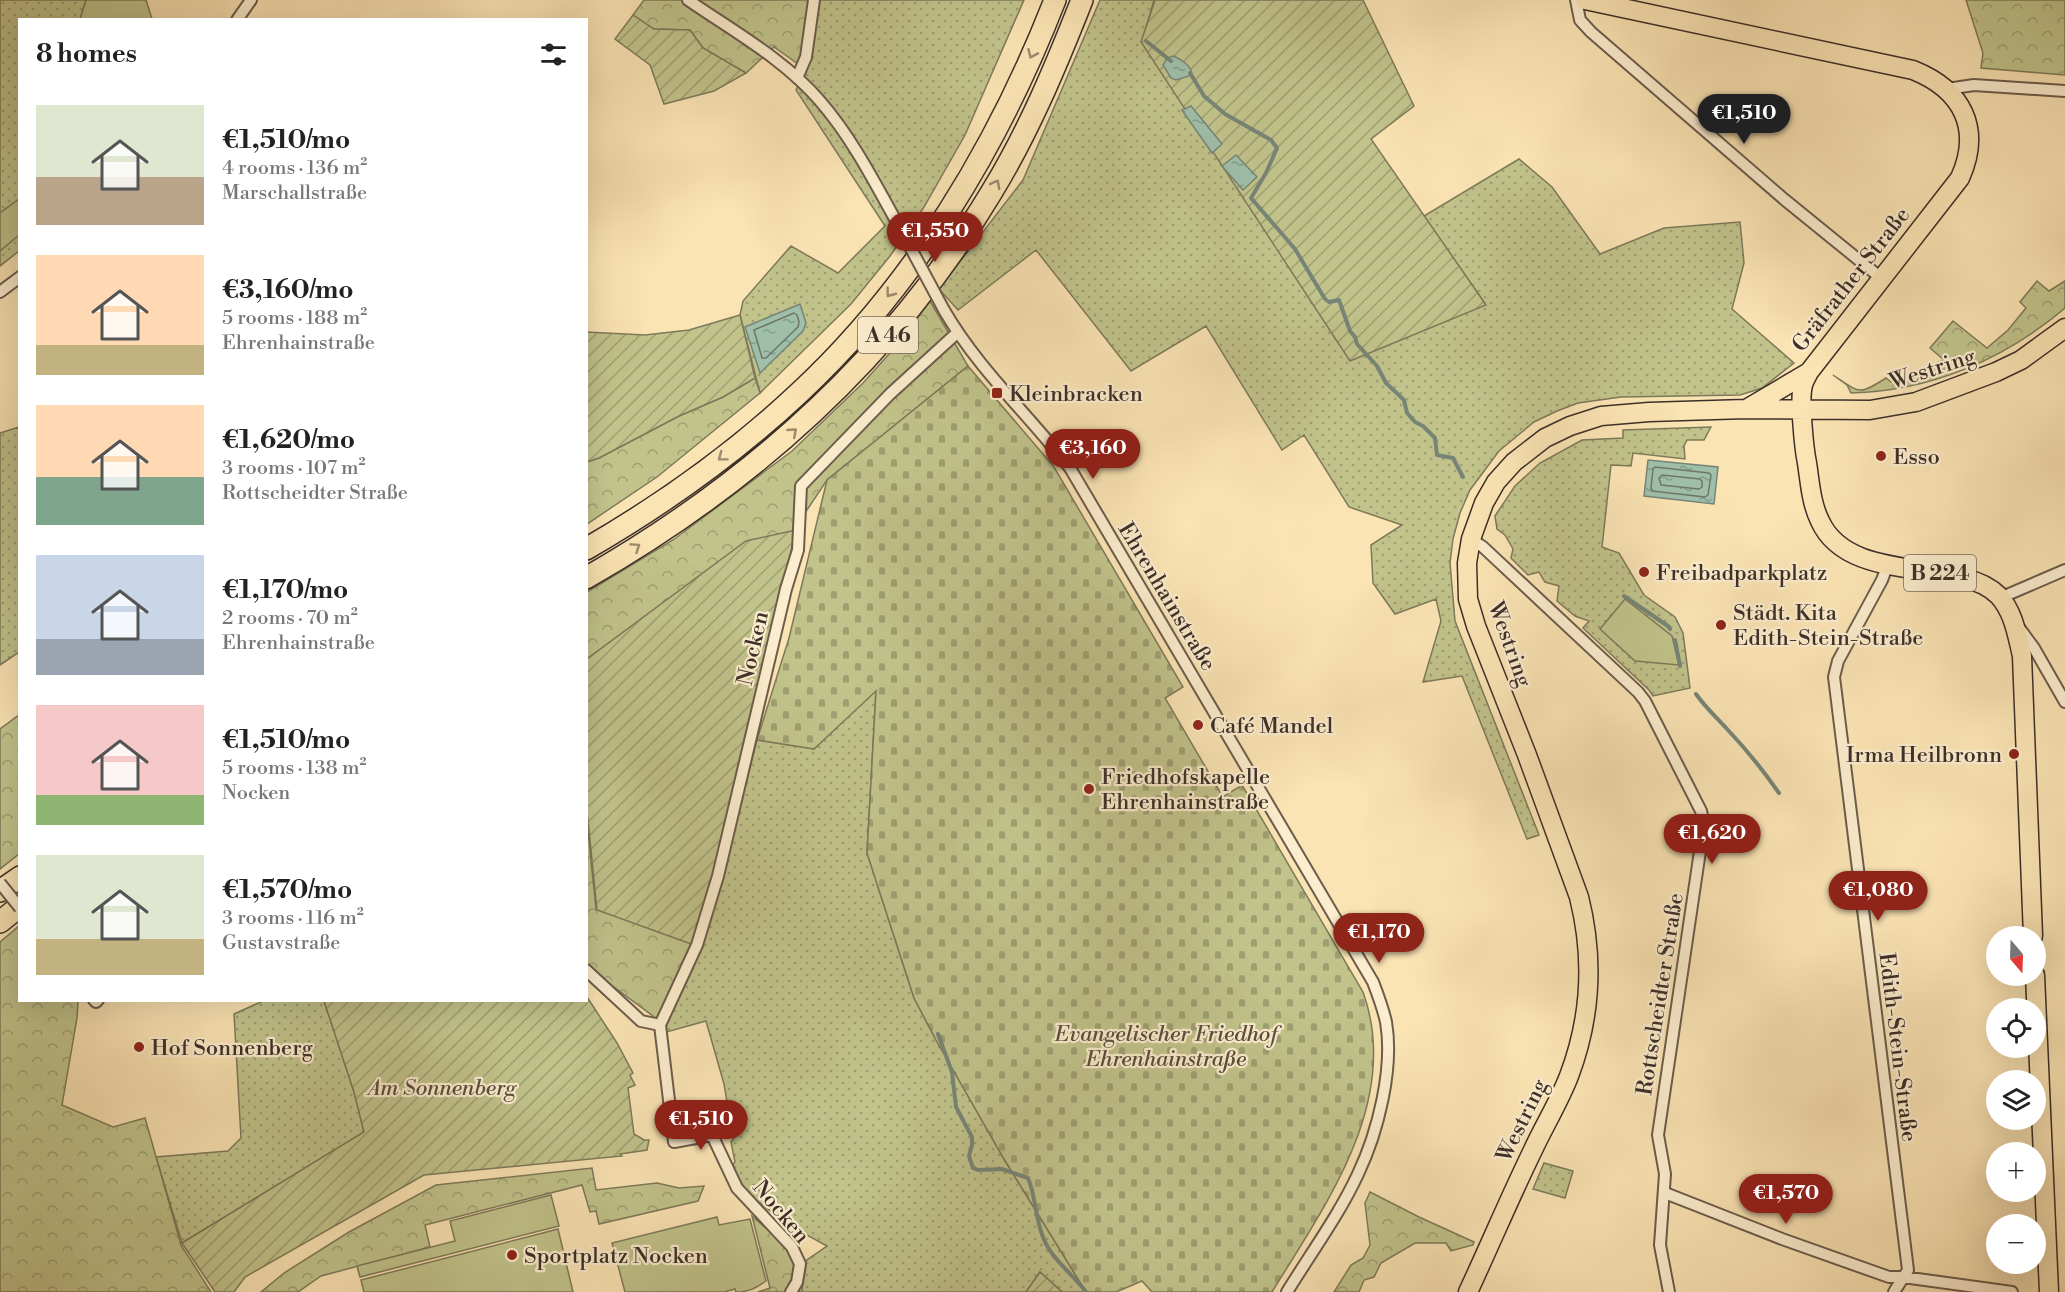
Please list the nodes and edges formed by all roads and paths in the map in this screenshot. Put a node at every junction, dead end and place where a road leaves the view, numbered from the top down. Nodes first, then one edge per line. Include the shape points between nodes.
1 (251, 0) edge
2 (688, 0) edge
3 (814, 0) edge
4 (1055, 0) edge
5 (1082, 0) edge
6 (1576, 0) edge
7 (1586, 0) edge
8 (238, 18) edge
9 (797, 78) junction
10 (1947, 88) junction
11 (2065, 91) edge
12 (1881, 278) junction
13 (18, 279) edge
14 (0, 292) edge
15 (2065, 328) edge
16 (958, 332) junction
17 (1809, 372) junction
18 (1803, 409) junction
19 (1746, 410) junction
20 (1471, 539) junction
21 (588, 548) edge
22 (1888, 564) junction
23 (2065, 570) edge
24 (588, 577) edge
25 (2000, 598) junction
26 (2014, 622) junction
27 (2065, 702) edge
28 (18, 878) edge
29 (0, 883) edge
30 (0, 891) edge
31 (18, 905) edge
32 (18, 908) edge
33 (0, 922) edge
34 (2033, 926) edge
35 (588, 972) edge
36 (2035, 986) edge
37 (660, 1024) junction
38 (1665, 1193) junction
39 (1903, 1277) junction
40 (792, 1292) edge
41 (1287, 1292) edge
42 (1468, 1292) edge
43 (1669, 1292) edge
44 (1894, 1292) edge
45 (2012, 1292) edge
46 (2049, 1292) edge

1 - 8 street
2 - 9 street, Ehrenhainstraße
3 - 9 street via 806,57
4 -> 21 highway, A 46 via 1008,109 970,178 887,298 823,369 750,436 689,482
24 -> 5 highway, A 46 via 768,454 818,410 907,313 991,193 1030,121
6 - 12 street via 1580,20 1592,32
7 - 10 main road, Gräfrather Straße / B 224 via 1913,70
9 - 16 street, Ehrenhainstraße, bridge via 843,129
10 - 11 street via 1974,85
10 - 12 main road, Gräfrather Straße / B 224 via 1965,117 1969,131 1968,160 1959,178
12 - 17 main road, Gräfrather Straße / B 224
13 - 14 street
15 - 18 main road, Westring via 2021,360 1916,402 1870,410
16 - 37 street, Nocken via 890,394 801,486 798,550 718,876 697,945
16 - 41 street, Ehrenhainstraße via 987,372 1070,468 1380,999 1387,1047 1386,1081 1377,1126 1358,1174
17 - 18 main road, Gräfrather Straße / B 224 via 1803,386
17 - 19 main road
18 - 19 main road, Westring
18 - 22 main road, Gräfrather Straße / B 224 via 1806,458 1820,522 1833,541 1848,553
19 - 20 main road, Westring via 1617,413 1570,426 1534,445 1496,483
20 - 38 street, Rottscheidter Straße via 1638,692 1701,811 1704,824 1658,1135
20 - 42 main road, Westring via 1468,599 1566,858 1584,916 1590,964 1583,1029 1569,1077
22 - 25 main road, Gräfrather Straße / B 224 via 1971,580
22 - 39 street, Edith-Stein-Straße via 1838,660 1834,677 1908,1270
23 - 25 street
25 - 26 main road, Gräfrather Straße / B 224
26 - 27 street
26 - 34 main road, Gräfrather Straße / B 224 via 2022,656
28 - 30 highway
29 - 31 street, bridge
32 - 33 highway
35 - 37 street via 641,1021
36 - 46 main road
37 - 40 street, Nocken via 674,1142 712,1135 737,1188 792,1247 800,1264
38 - 39 street via 1824,1255 1889,1277
38 - 43 street, Rottscheidter Straße via 1660,1245
39 - 44 street, Edith-Stein-Straße
39 - 45 street

